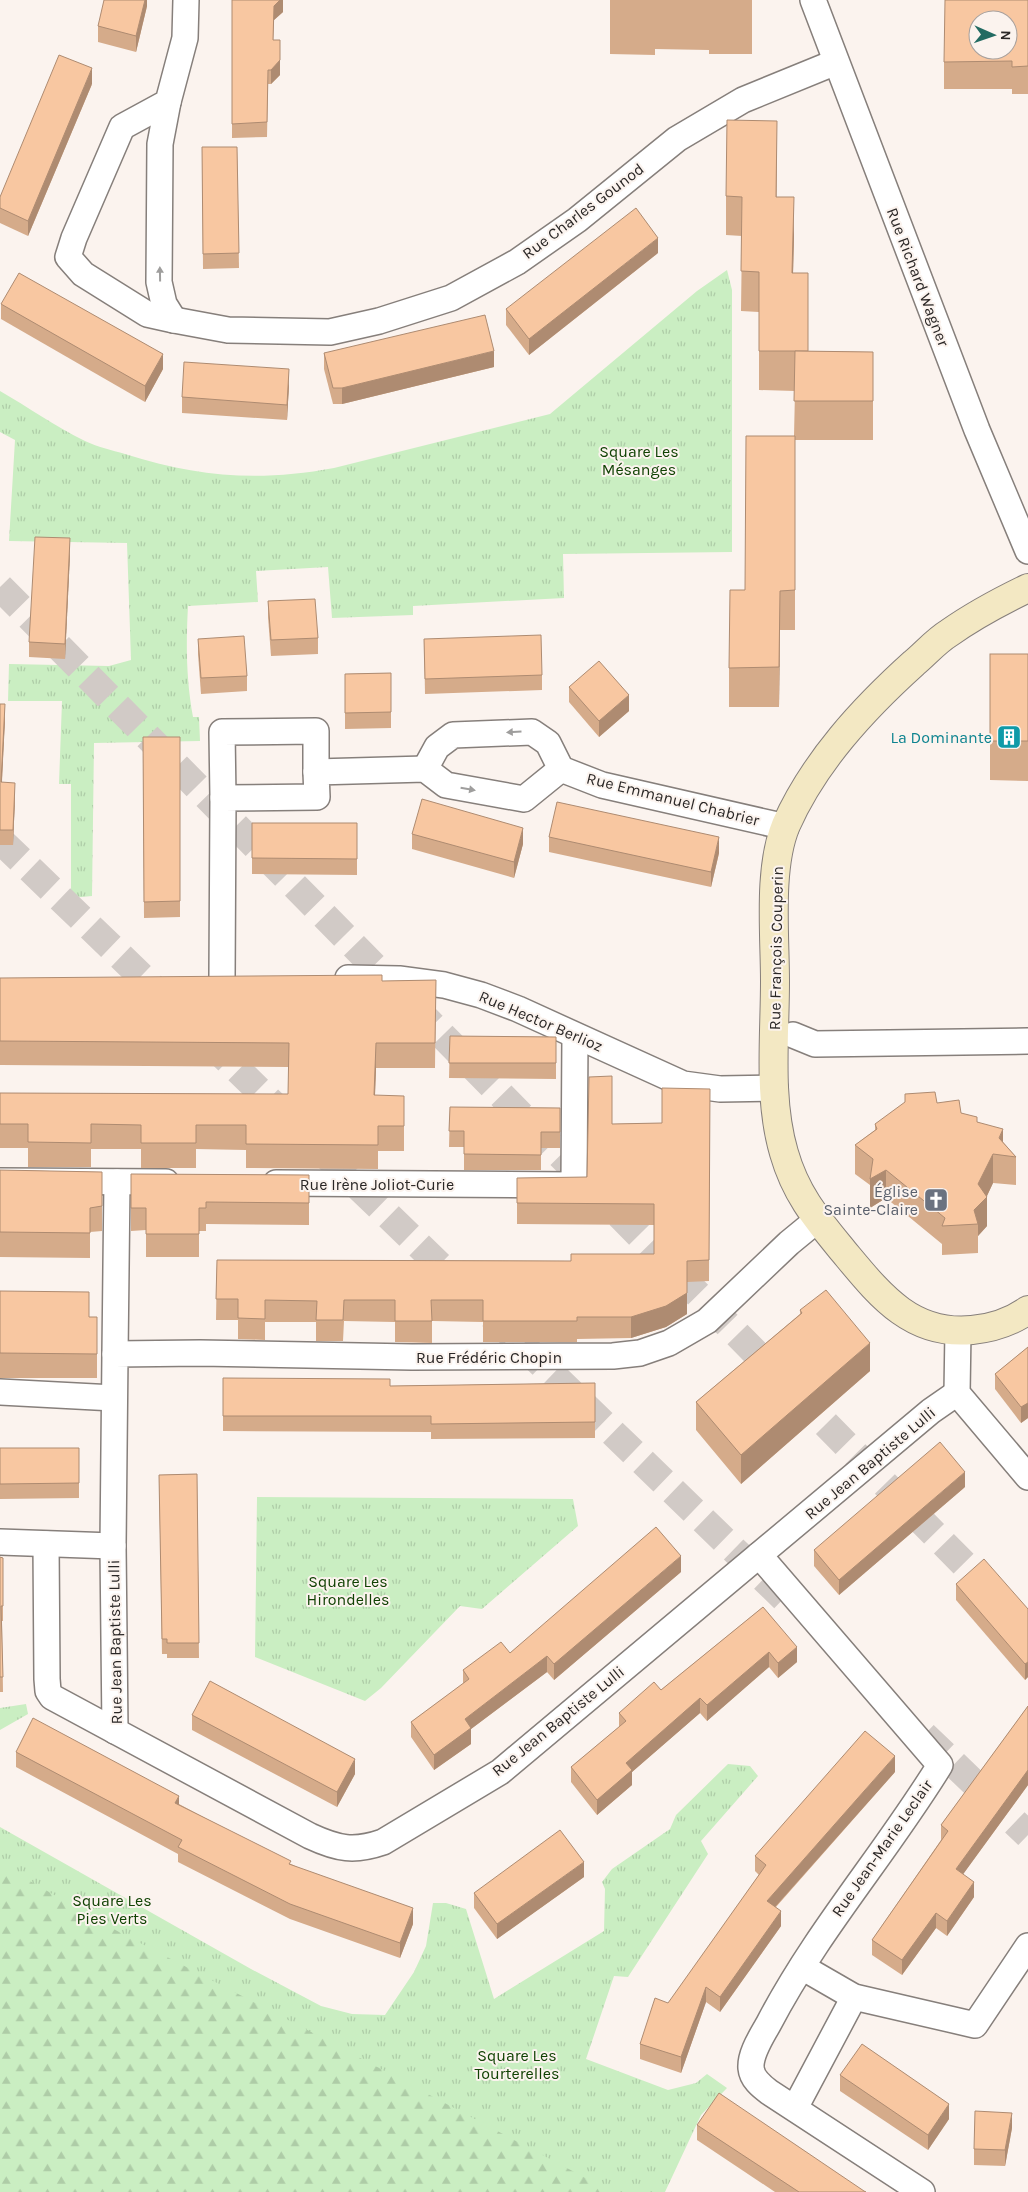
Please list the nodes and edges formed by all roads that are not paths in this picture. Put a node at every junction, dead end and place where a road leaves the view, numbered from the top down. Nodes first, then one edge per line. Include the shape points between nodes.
1 (186, 0) edge
2 (813, 0) edge
3 (836, 62) junction
4 (168, 102) junction
5 (174, 320) junction
6 (1028, 552) edge
7 (1028, 588) edge
8 (425, 769) junction
9 (561, 769) junction
10 (316, 772) junction
11 (223, 798) junction
12 (786, 827) junction
13 (222, 978) edge
14 (330, 978) edge
15 (575, 1036) junction
16 (793, 1036) dead end
17 (1028, 1041) edge
18 (775, 1088) junction
19 (0, 1181) edge
20 (117, 1182) junction
21 (185, 1182) edge
22 (254, 1183) edge
23 (817, 1220) junction
24 (1028, 1310) edge
25 (958, 1332) junction
26 (115, 1354) junction
27 (0, 1392) edge
28 (957, 1393) junction
29 (114, 1398) junction
30 (1028, 1477) edge
31 (0, 1542) edge
32 (46, 1544) junction
33 (113, 1546) junction
34 (759, 1555) junction
35 (115, 1731) junction
36 (1028, 1946) edge
37 (802, 1967) junction
38 (854, 1997) junction
39 (795, 2108) junction
40 (922, 2192) edge

1 - 4 street via 185,38
2 - 3 street, Rue Richard Wagner
3 - 5 street, Rue Charles Gounod via 743,100 677,139 576,220 516,262 451,298 379,321 330,332 228,330
3 - 6 street, Rue Richard Wagner via 976,430
5 -> 4 street via 164,304 160,282 160,144
4 - 5 street, Rue Charles Gounod via 122,127 68,257 83,274 146,314
7 - 12 street, Rue François Couperin via 948,633 892,684 839,740 801,796
8 -> 9 street via 446,785 524,799
9 -> 8 street via 548,743 532,732 453,735 437,747
8 - 10 street
9 - 12 street, Rue Emmanuel Chabrier via 602,785
10 - 11 street via 317,797
10 - 11 street via 316,731 222,732
11 - 13 street
12 - 18 street, Rue François Couperin via 778,849 775,878
14 - 15 street, Rue Hector Berlioz via 398,979 444,985 518,1009
15 - 18 street, Rue Hector Berlioz via 683,1084 720,1089
15 - 22 street, Rue Irène Joliot-Curie via 574,1185
16 - 17 street via 815,1044
18 - 23 street, Rue François Couperin via 777,1123 784,1152 793,1180
19 - 20 street
20 - 21 street
20 - 26 street
23 - 25 street, Rue François Couperin via 897,1310 927,1326
23 - 26 street, Rue Frédéric Chopin via 707,1322 668,1344 640,1353 442,1357
24 - 25 street via 1000,1324
25 - 28 street
26 - 29 street
27 - 29 street
28 - 30 street
28 - 34 street, Rue Jean Baptiste Lulli
29 - 33 street
31 - 32 street
32 - 33 street
32 - 35 street via 48,1690 59,1702
33 - 35 street, Rue Jean Baptiste Lulli
34 - 35 street, Rue Jean Baptiste Lulli via 500,1772 384,1842 365,1848 331,1846
34 - 37 street, Rue Jean-Marie Leclair via 940,1765
36 - 38 street via 975,2025
37 - 38 street
37 - 39 street, Rue Jean-Marie Leclair via 755,2048 751,2069 762,2087
38 - 39 street
39 - 40 street

